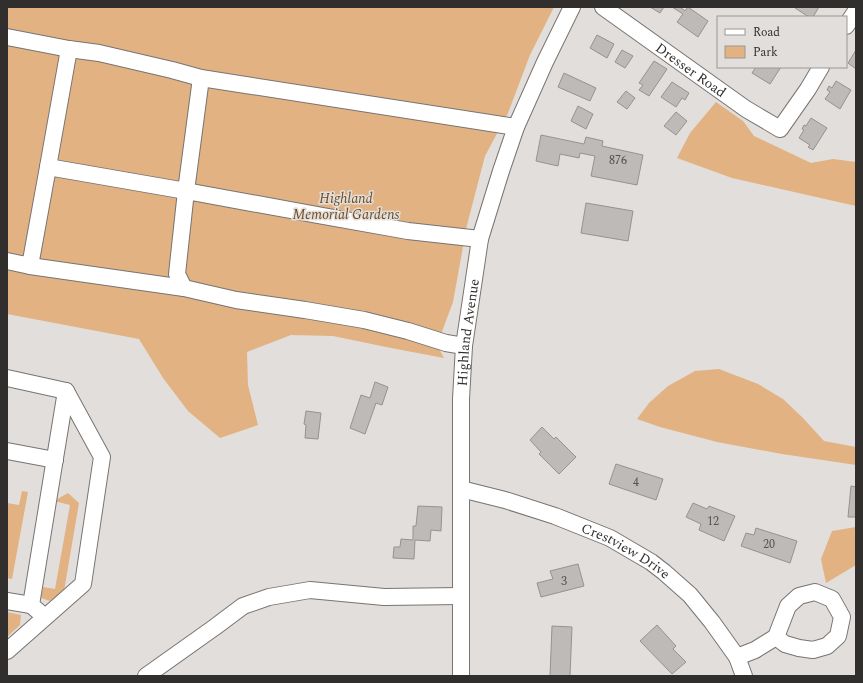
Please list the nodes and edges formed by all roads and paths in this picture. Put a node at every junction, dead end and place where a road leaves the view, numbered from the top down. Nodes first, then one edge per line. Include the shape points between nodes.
1 (572, 7) edge
2 (603, 7) edge
3 (856, 11) edge
4 (847, 24) edge
5 (7, 37) edge
6 (69, 49) junction
7 (820, 68) edge
8 (201, 78) junction
9 (516, 127) junction
10 (48, 167) junction
11 (186, 191) junction
12 (480, 239) junction
13 (7, 262) edge
14 (30, 266) junction
15 (184, 288) junction
16 (464, 346) junction
17 (7, 378) edge
18 (66, 391) junction
19 (7, 451) edge
20 (55, 460) junction
21 (462, 489) junction
22 (460, 596) junction
23 (7, 601) edge
24 (32, 605) junction
25 (45, 617) junction
26 (776, 637) dead end
27 (7, 651) edge
28 (737, 657) junction
29 (146, 676) edge
30 (461, 676) edge
31 (744, 676) edge

1 - 9 street, Highland Avenue
2 - 7 street, Dresser Road via 746,109 780,129
3 - 4 street
5 - 6 street
6 - 8 street
6 - 10 street
8 - 9 street
8 - 11 street
9 - 12 street, Highland Avenue
10 - 11 street
10 - 14 street
11 - 12 street via 400,229
11 - 15 street via 177,274
12 - 16 street, Highland Avenue
13 - 14 street
14 - 15 street
15 - 16 street via 236,300 364,320
16 - 21 street, Highland Avenue via 461,399
17 - 18 street
18 - 20 street
18 - 25 street via 102,457 83,584
19 - 20 street
20 - 24 street
21 - 22 street, Highland Avenue
21 - 28 street, Crestview Drive via 555,516 610,538 651,562 690,595
22 - 29 street via 384,597 310,590 269,597 243,606
22 - 30 street, Highland Avenue
23 - 24 street
24 - 25 street
25 - 27 street
26 - 28 street
28 - 31 street, Crestview Drive

